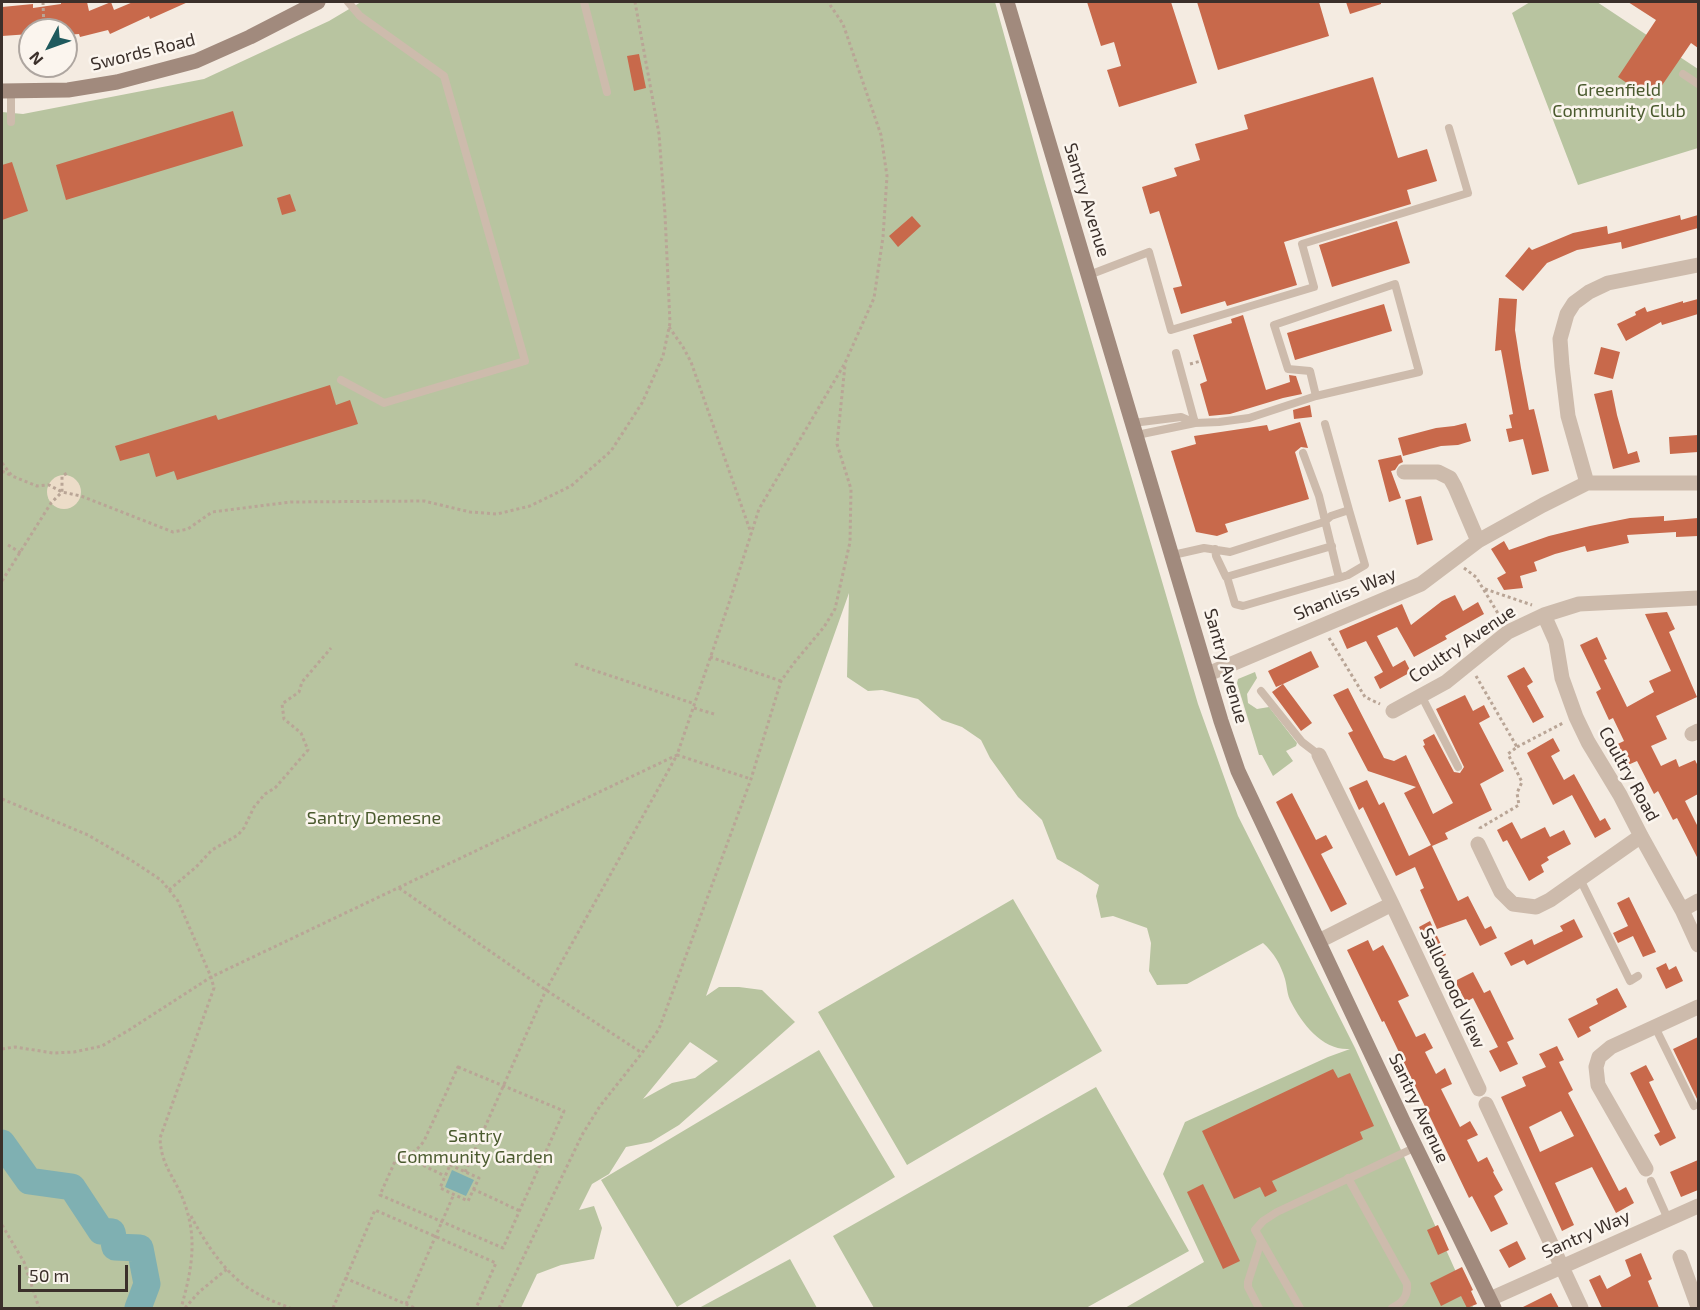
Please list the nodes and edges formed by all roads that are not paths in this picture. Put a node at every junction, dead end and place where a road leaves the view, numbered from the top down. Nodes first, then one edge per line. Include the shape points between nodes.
1 (318, 2) edge
2 (348, 2) edge
3 (584, 2) edge
4 (1007, 2) edge
5 (1683, 74) dead end
6 (1698, 84) edge
7 (6, 91) edge
8 (607, 92) dead end
9 (11, 122) dead end
10 (1449, 128) dead end
11 (1698, 265) edge
12 (1089, 275) junction
13 (1176, 353) dead end
14 (340, 380) dead end
15 (1316, 396) junction
16 (1195, 423) junction
17 (1325, 424) dead end
18 (1135, 429) junction
19 (1303, 453) dead end
20 (1404, 472) dead end
21 (1587, 483) junction
22 (1698, 483) edge
23 (1349, 510) junction
24 (1324, 522) junction
25 (1478, 541) junction
26 (1332, 546) junction
27 (1215, 549) junction
28 (1173, 555) junction
29 (1227, 577) junction
30 (1339, 578) junction
31 (1697, 604) edge
32 (1541, 611) junction
33 (1214, 671) junction
34 (1261, 690) dead end
35 (1421, 695) junction
36 (1393, 711) road end
37 (1319, 755) joint
38 (1458, 767) dead end
39 (1641, 836) junction
40 (1478, 844) road end
41 (1580, 879) junction
42 (1698, 901) edge
43 (1392, 904) junction
44 (1682, 909) junction
45 (1319, 941) junction
46 (1698, 945) edge
47 (1638, 976) dead end
48 (1698, 1007) edge
49 (1655, 1027) junction
50 (1479, 1089) dead end
51 (1486, 1104) dead end
52 (1694, 1106) dead end
53 (1416, 1147) junction
54 (1649, 1175) joint
55 (1348, 1178) junction
56 (1698, 1206) edge
57 (1668, 1220) junction
58 (1261, 1241) junction
59 (1680, 1257) dead end
60 (1562, 1266) junction
61 (1492, 1304) edge
62 (1698, 1307) edge
63 (1259, 1308) edge
64 (1300, 1308) edge
65 (1392, 1308) edge
66 (1581, 1308) edge

1 - 7 main road, Swords Road via 196,61 117,82 68,90
2 - 14 lane via 360,16 444,76 525,361 384,403
3 - 8 lane
4 - 12 main road, Santry Avenue
5 - 6 lane
7 - 9 lane
10 - 12 lane via 1468,193 1302,244 1314,287 1171,330 1149,252
11 - 21 street via 1608,283 1574,303 1568,314 1560,339 1568,416
12 - 18 main road, Santry Avenue
13 - 16 lane
15 - 15 lane via 1419,372 1395,284 1274,325 1288,369 1310,370
15 - 16 lane via 1249,418
16 - 18 lane
17 - 23 lane
18 - 28 main road, Santry Avenue
19 - 24 lane
20 - 25 street via 1438,472 1450,478
21 - 22 street, Shanliss Way
21 - 25 street, Shanliss Way
23 - 24 lane
23 - 30 lane via 1365,565
24 - 26 lane
24 - 27 lane via 1230,552
25 - 33 street, Shanliss Way via 1420,584
26 - 29 lane
26 - 30 lane
27 - 28 lane
27 - 29 lane
28 - 33 main road, Santry Avenue
29 - 30 lane via 1235,604 1243,606
31 - 32 street, Coultry Avenue via 1579,604
32 - 35 street, Coultry Avenue via 1446,682
32 - 39 street, Coultry Road via 1556,642 1562,678 1576,717
33 - 45 main road, Santry Avenue via 1238,771
34 - 37 lane via 1302,742
35 - 36 street, Coultry Avenue
35 - 38 lane
37 - 43 street, Sallowood View
39 - 41 street
39 - 44 street, Coultry Road
40 - 41 street via 1501,892 1513,904 1536,907
41 - 47 lane via 1630,981
42 - 44 street
43 - 45 street
43 - 50 street, Sallowood View
44 - 46 street, Coultry Road
45 - 53 main road, Santry Avenue
48 - 49 street
49 - 52 lane
49 - 54 street via 1611,1047 1599,1057 1596,1067 1598,1085
51 - 60 street
53 - 55 lane
53 - 61 main road, Santry Avenue
54 - 57 lane
55 - 58 lane via 1263,1221 1255,1230
55 - 65 lane via 1407,1284 1404,1299
56 - 57 street, Santry Way
57 - 60 street, Santry Way
58 - 63 lane via 1248,1282
58 - 64 lane
59 - 62 street
60 - 61 street, Santry Way
60 - 66 street

